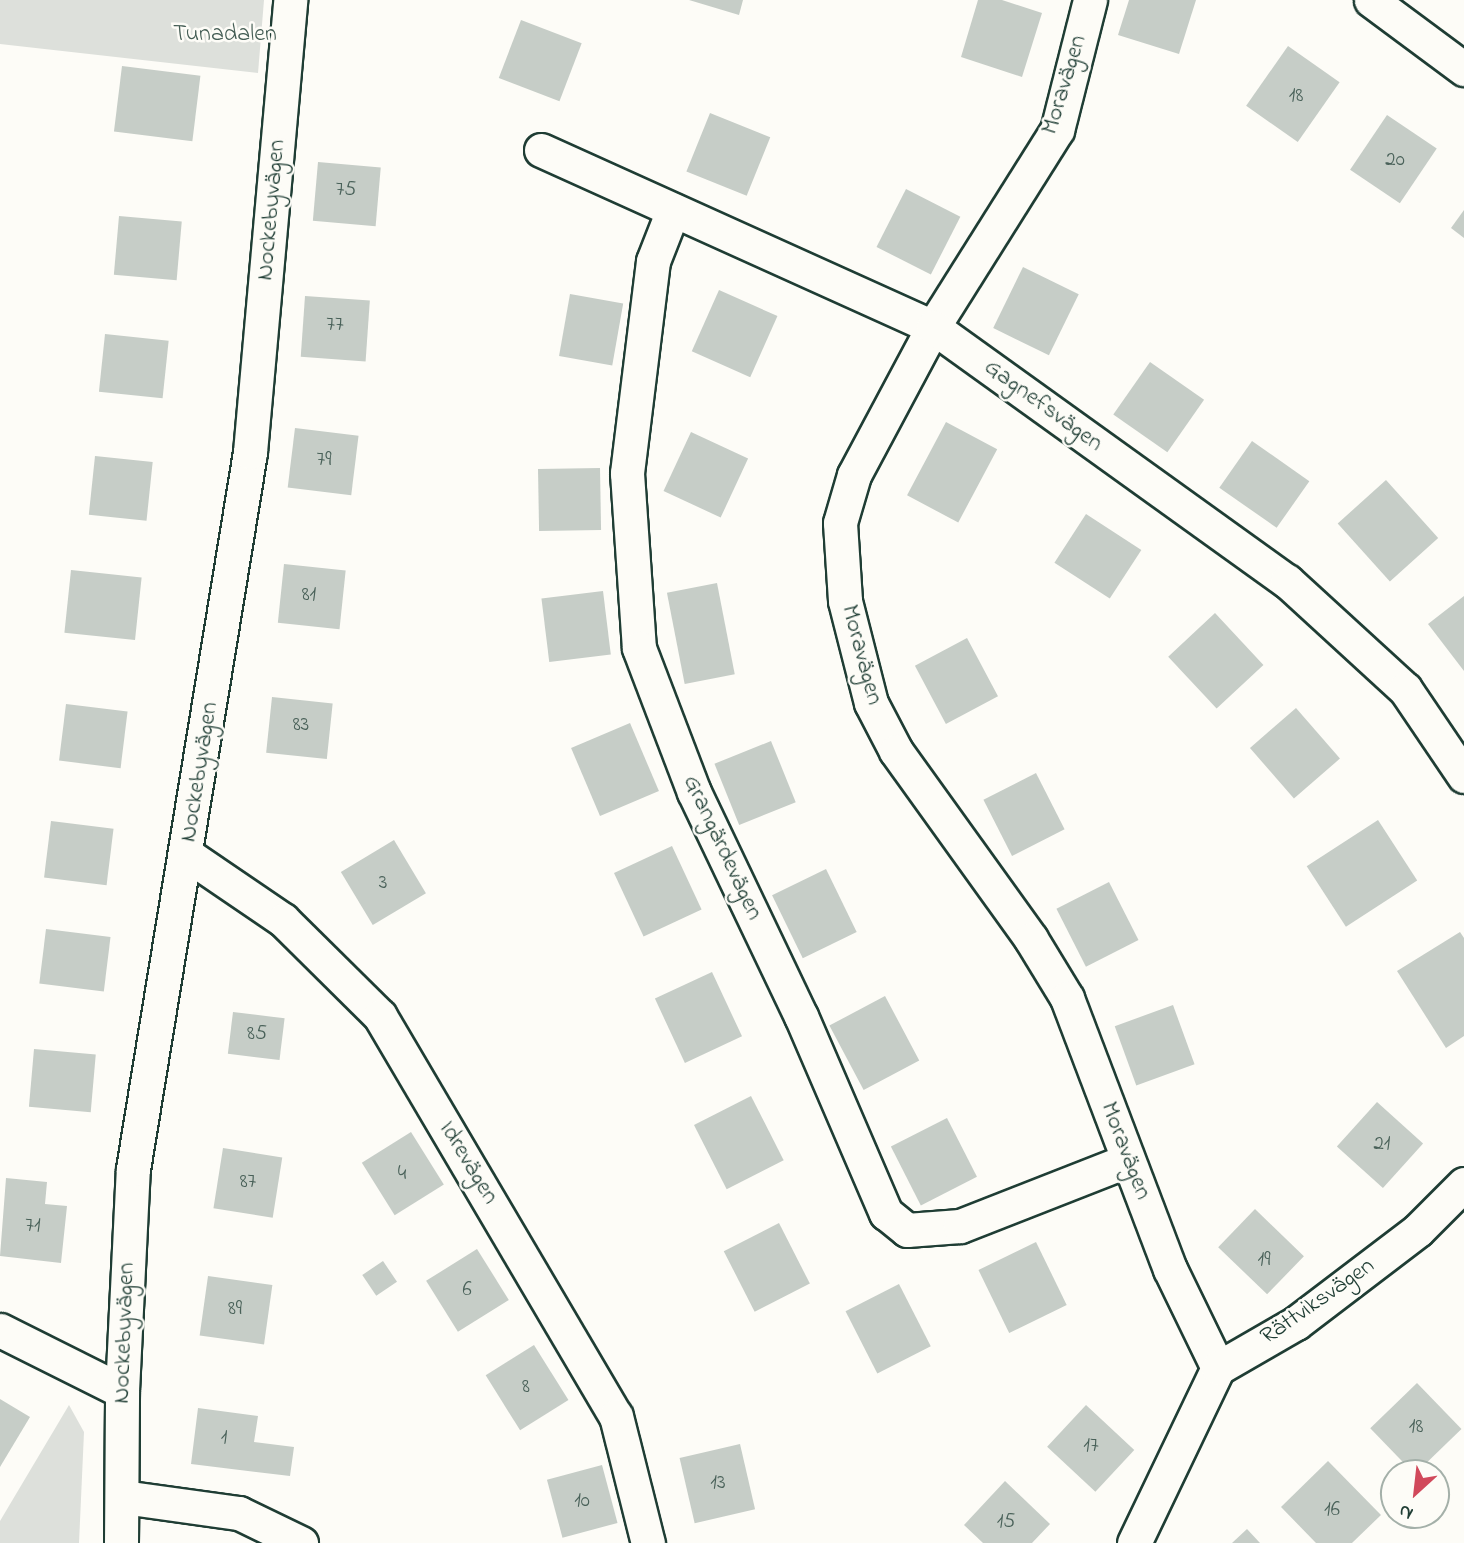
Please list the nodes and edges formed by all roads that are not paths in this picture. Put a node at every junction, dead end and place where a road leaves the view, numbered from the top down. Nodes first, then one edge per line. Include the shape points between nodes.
1 (290, 0) edge
2 (1090, 0) edge
3 (1371, 0) edge
4 (1464, 69) edge
5 (541, 150) dead end
6 (673, 210) junction
7 (933, 327) junction
8 (1464, 776) edge
9 (186, 854) junction
10 (1128, 1160) junction
11 (1464, 1184) edge
12 (0, 1330) edge
13 (1218, 1368) junction
14 (121, 1391) junction
15 (124, 1497) junction
16 (121, 1543) edge
17 (301, 1543) edge
18 (648, 1543) edge
19 (1134, 1543) edge

1 - 9 street, Nockebyvägen via 250,452
2 - 7 street, Moravägen via 1056,130
3 - 4 street
5 - 6 street, Gagnefsvägen
6 - 7 street, Gagnefsvägen
6 - 10 street, Grangärdevägen via 653,261 627,473 639,648 694,792 801,1016 886,1213 907,1230 960,1226
7 - 8 street, Gagnefsvägen via 1287,581 1405,689
7 - 10 street, Moravägen via 854,475 840,523 845,601 871,703 896,751 1031,939 1067,998
9 - 14 street, Nockebyvägen via 133,1169
9 - 18 street, Idrevägen via 283,920 380,1016 616,1416
10 - 13 street, Moravägen via 1170,1269
11 - 13 street, Rättviksvägen via 1418,1230 1296,1323
12 - 14 street
13 - 19 street
14 - 15 street, Nockebyvägen
15 - 16 street, Nockebyvägen
15 - 17 street via 239,1513

